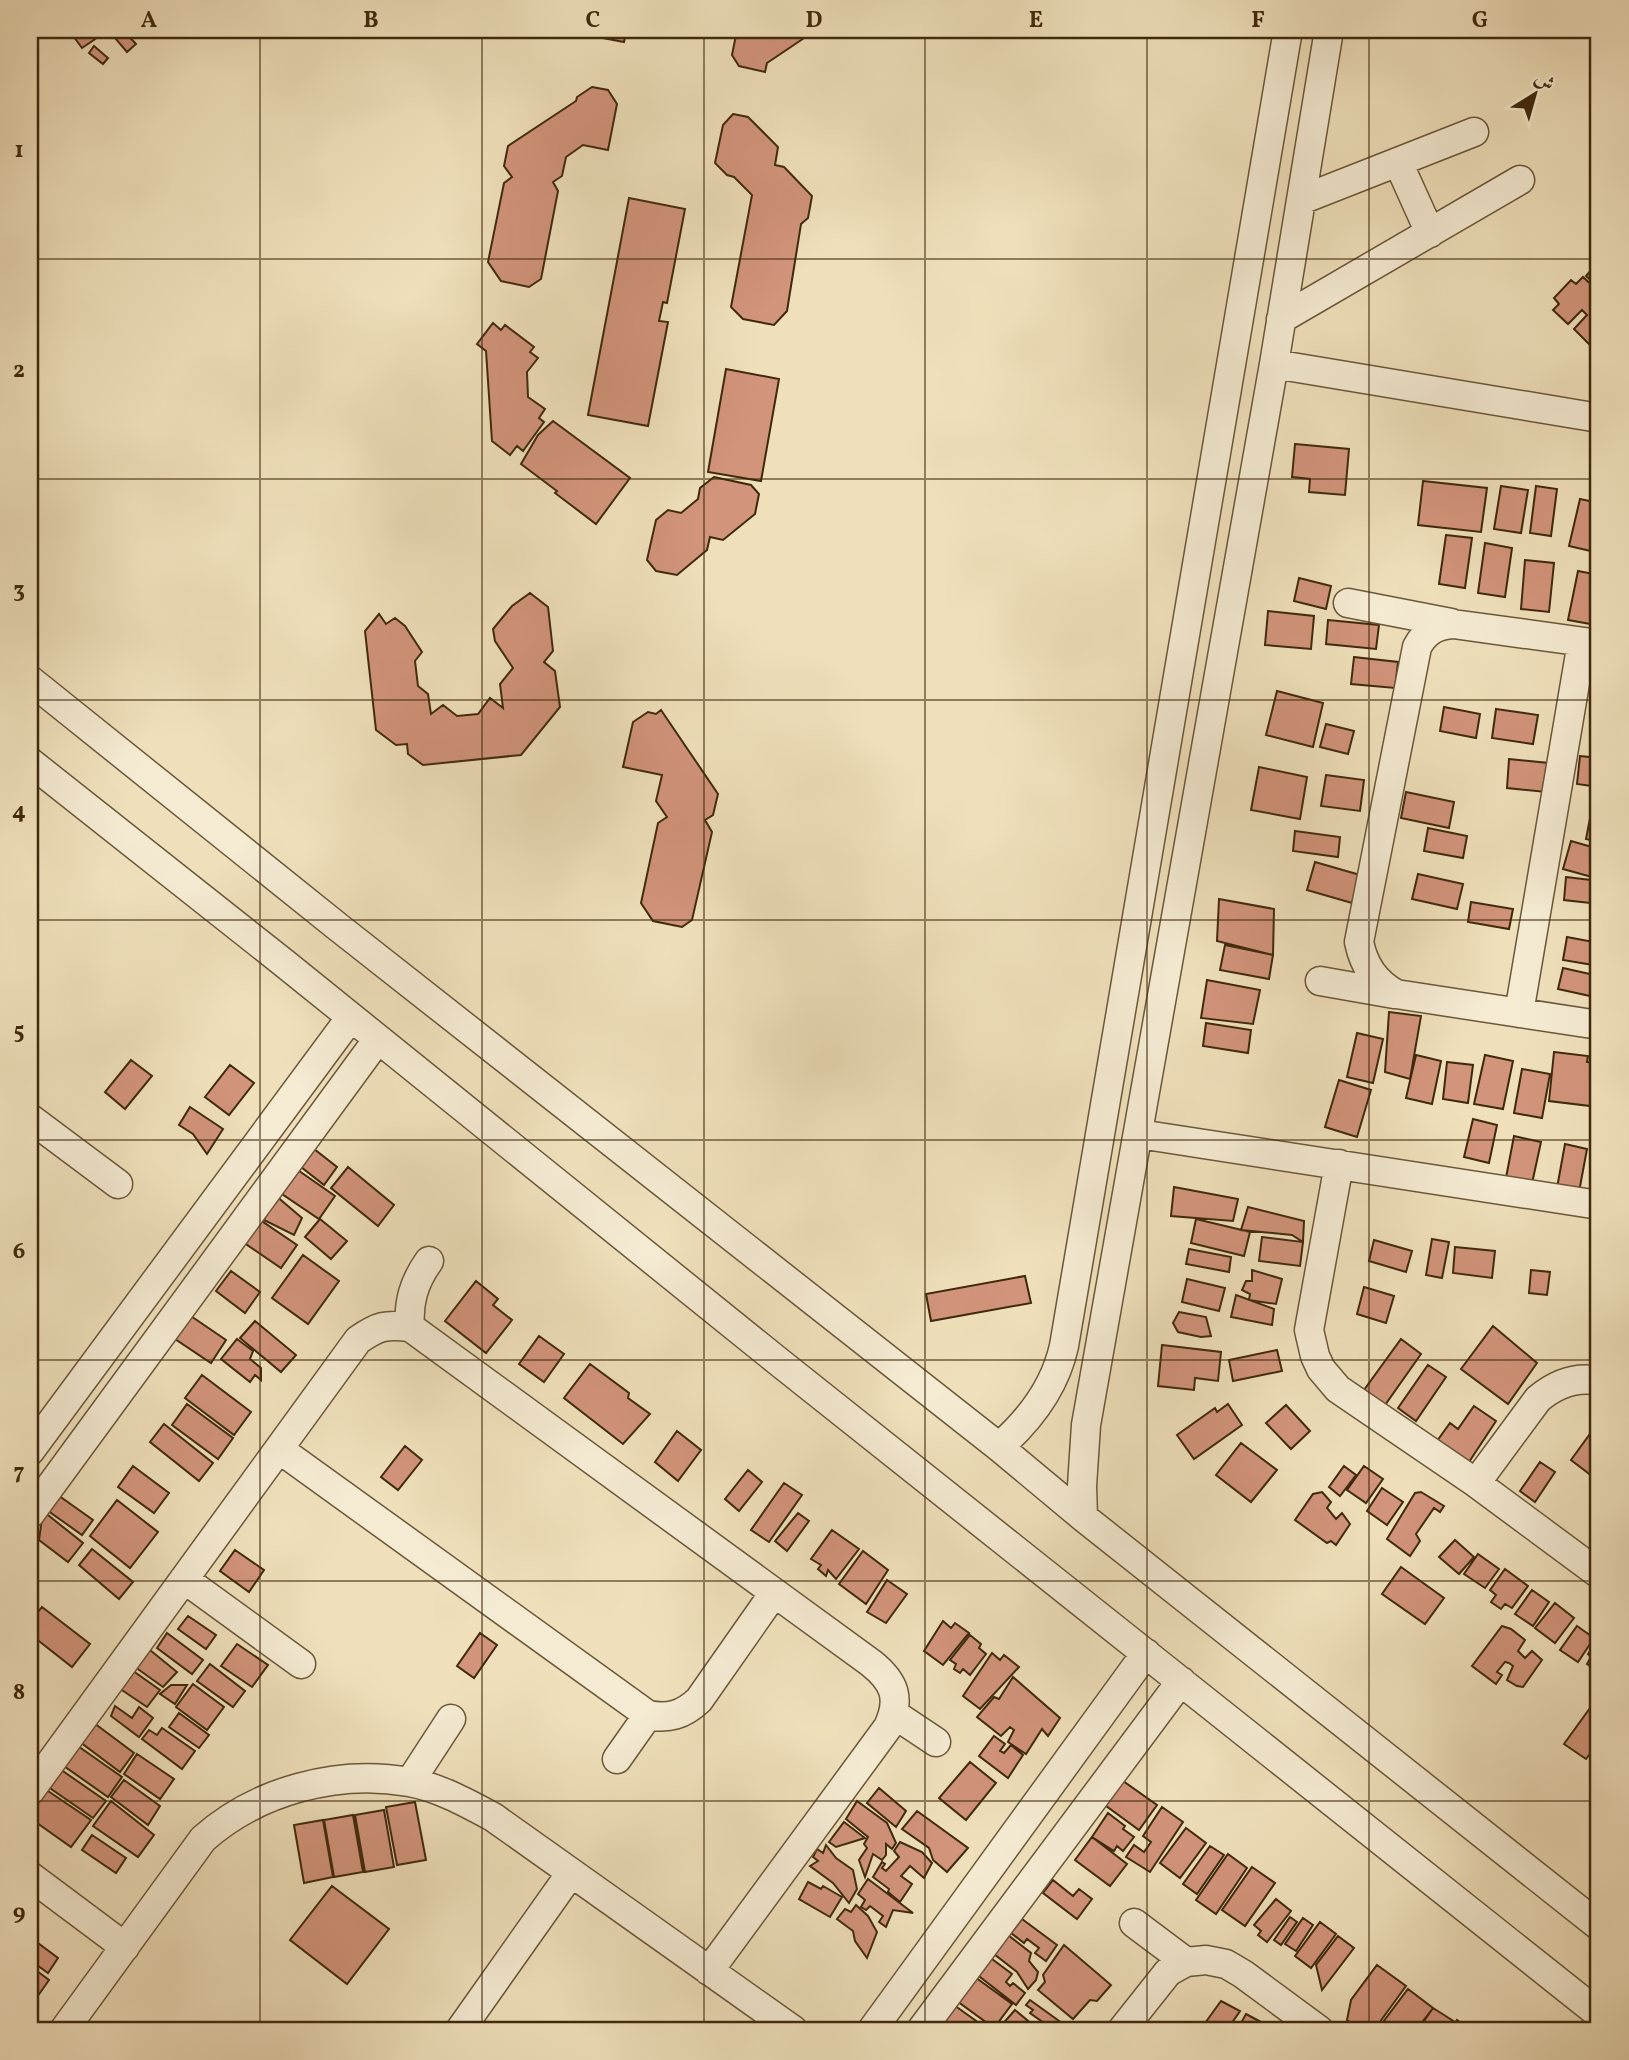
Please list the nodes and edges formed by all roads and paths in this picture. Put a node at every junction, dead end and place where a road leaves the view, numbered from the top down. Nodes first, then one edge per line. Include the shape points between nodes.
1 (1288, 30) edge
2 (1329, 30) edge
3 (1474, 132) dead end
4 (1398, 162) junction
5 (1263, 178) junction
6 (1520, 180) dead end
7 (1302, 198) junction
8 (1258, 208) junction
9 (1430, 233) junction
10 (1281, 319) junction
11 (1274, 364) junction
12 (1599, 418) edge
13 (1348, 603) dead end
14 (1453, 624) junction
15 (1591, 643) edge
16 (30, 680) edge
17 (30, 762) edge
18 (1320, 981) dead end
19 (1396, 994) junction
20 (1519, 1013) junction
21 (351, 1017) junction
22 (1599, 1025) edge
23 (378, 1039) junction
24 (30, 1125) edge
25 (1139, 1134) junction
26 (1339, 1164) junction
27 (118, 1184) dead end
28 (1599, 1205) edge
29 (1088, 1208) junction
30 (1125, 1213) junction
31 (429, 1261) dead end
32 (410, 1327) junction
33 (1599, 1381) edge
34 (999, 1447) junction
35 (279, 1449) junction
36 (30, 1451) edge
37 (1476, 1483) junction
38 (30, 1514) edge
39 (1083, 1517) junction
40 (1599, 1574) edge
41 (184, 1579) junction
42 (774, 1593) junction
43 (1146, 1653) junction
44 (301, 1664) dead end
45 (1181, 1681) junction
46 (894, 1714) junction
47 (648, 1715) junction
48 (452, 1719) dead end
49 (936, 1742) dead end
50 (617, 1759) dead end
51 (410, 1782) junction
52 (30, 1791) edge
53 (571, 1873) junction
54 (30, 1877) edge
55 (1135, 1923) dead end
56 (1599, 1926) edge
57 (125, 1947) junction
58 (1186, 1962) junction
59 (709, 1971) junction
60 (1599, 2014) edge
61 (474, 2025) edge
62 (64, 2030) edge
63 (793, 2030) edge
64 (872, 2030) edge
65 (921, 2030) edge
66 (1122, 2030) edge
67 (1319, 2030) edge

1 - 5 street
2 - 7 street
3 - 4 street
4 - 7 street
4 - 9 street
5 - 7 street via 1279,185 1297,182
5 - 8 street
6 - 9 street
7 - 8 street via 1289,205 1273,201
7 - 10 street
8 - 29 street
9 - 10 street
10 - 11 street
11 - 12 street
11 - 25 street
13 - 14 street
14 - 15 street
14 - 19 street via 1429,631 1417,647 1359,942 1370,972
15 - 20 street
16 - 34 street
17 - 21 street
18 - 19 street
19 - 20 street
20 - 22 street
21 - 23 street
21 - 36 street
23 - 38 street
23 - 43 street
24 - 27 street
25 - 26 street
25 - 30 street
26 - 28 street
26 - 37 street via 1310,1316 1315,1356 1338,1389
29 - 30 street
29 - 34 street via 1060,1365 1027,1421
30 - 39 street via 1086,1425
31 - 32 street via 410,1299
32 - 35 street via 391,1324 358,1340
32 - 42 street
33 - 37 street via 1564,1382 1550,1389
34 - 39 street
35 - 41 street
35 - 47 street
37 - 40 street
39 - 56 street
41 - 44 street
41 - 52 street
42 - 46 street via 882,1672 895,1698
42 - 47 street via 699,1700 669,1717
43 - 45 street
43 - 64 street
45 - 60 street
45 - 65 street
46 - 49 street
46 - 59 street
47 - 50 street
48 - 51 street
51 - 53 street via 493,1817
51 - 57 street via 326,1781 244,1808 203,1839
53 - 59 street
53 - 61 street
54 - 57 street
55 - 58 street
57 - 62 street
58 - 66 street via 1168,1972
58 - 67 street via 1226,1964
59 - 63 street

